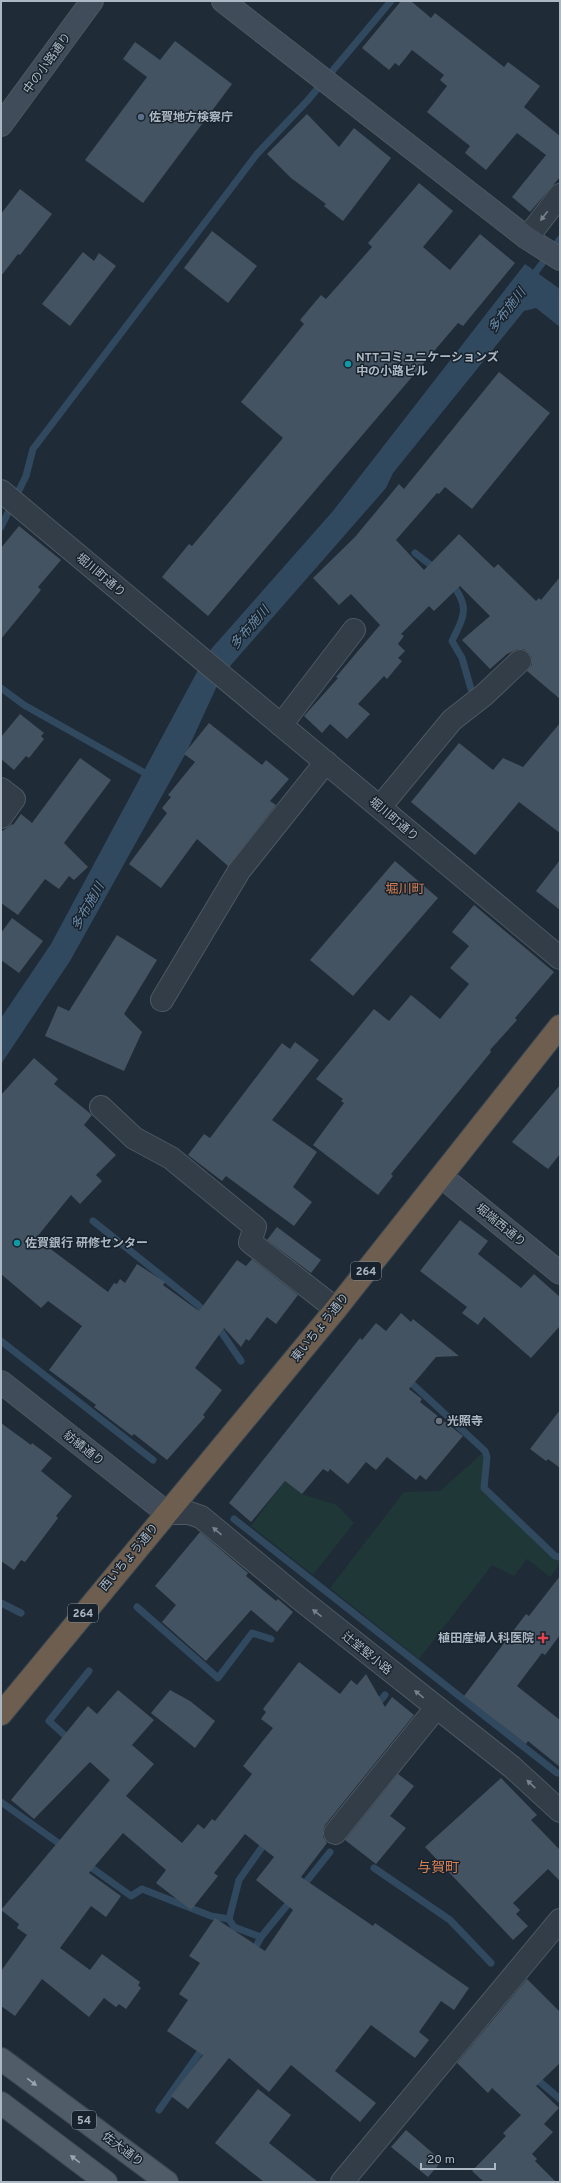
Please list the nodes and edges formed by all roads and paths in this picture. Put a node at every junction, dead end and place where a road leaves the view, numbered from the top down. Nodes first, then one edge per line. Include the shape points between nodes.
1 (92, 1) edge
2 (223, 1) edge
3 (1, 125) edge
4 (560, 195) edge
5 (532, 241) junction
6 (560, 258) edge
7 (10, 498) edge
8 (354, 630) dead end
9 (520, 661) dead end
10 (281, 724) junction
11 (326, 762) junction
12 (1, 789) edge
13 (380, 807) junction
14 (1, 817) edge
15 (560, 958) edge
16 (162, 1000) dead end
17 (560, 1026) edge
18 (101, 1107) dead end
19 (442, 1177) junction
20 (560, 1273) edge
21 (336, 1309) junction
22 (1, 1382) edge
23 (167, 1513) junction
24 (5, 1702) edge
25 (436, 1708) junction
26 (560, 1811) edge
27 (335, 1833) dead end
28 (560, 1920) edge
29 (1, 2059) edge
30 (1, 2103) edge
31 (106, 2182) edge
32 (167, 2182) edge
33 (342, 2182) edge

1 - 3 street, 中の小路通り
2 - 5 street
4 -> 5 street
5 - 6 street
7 - 10 street, 堀川町通り
8 - 10 street
9 - 13 street via 484,695 452,720
10 - 11 street, 堀川町通り
11 - 13 street, 堀川町通り
11 - 16 street via 239,871
12 - 14 street via 14,799
13 - 15 street, 堀川町通り
17 - 19 highway, 東いちょう通り / 264
18 - 21 street via 134,1138 170,1158 255,1227 250,1242
19 - 20 street, 堀端西通り
19 - 21 highway, 東いちょう通り / 264
21 - 23 highway, 東いちょう通り / 264
22 - 23 street, 紡績通り
23 - 24 highway, 西いちょう通り / 264
25 -> 23 street, 辻堂竪小路 via 201,1517 189,1513
26 -> 25 street, 辻堂竪小路 via 512,1767
25 - 27 street
28 - 33 street
29 -> 32 main road, 佐大通り / 54
31 -> 30 main road

